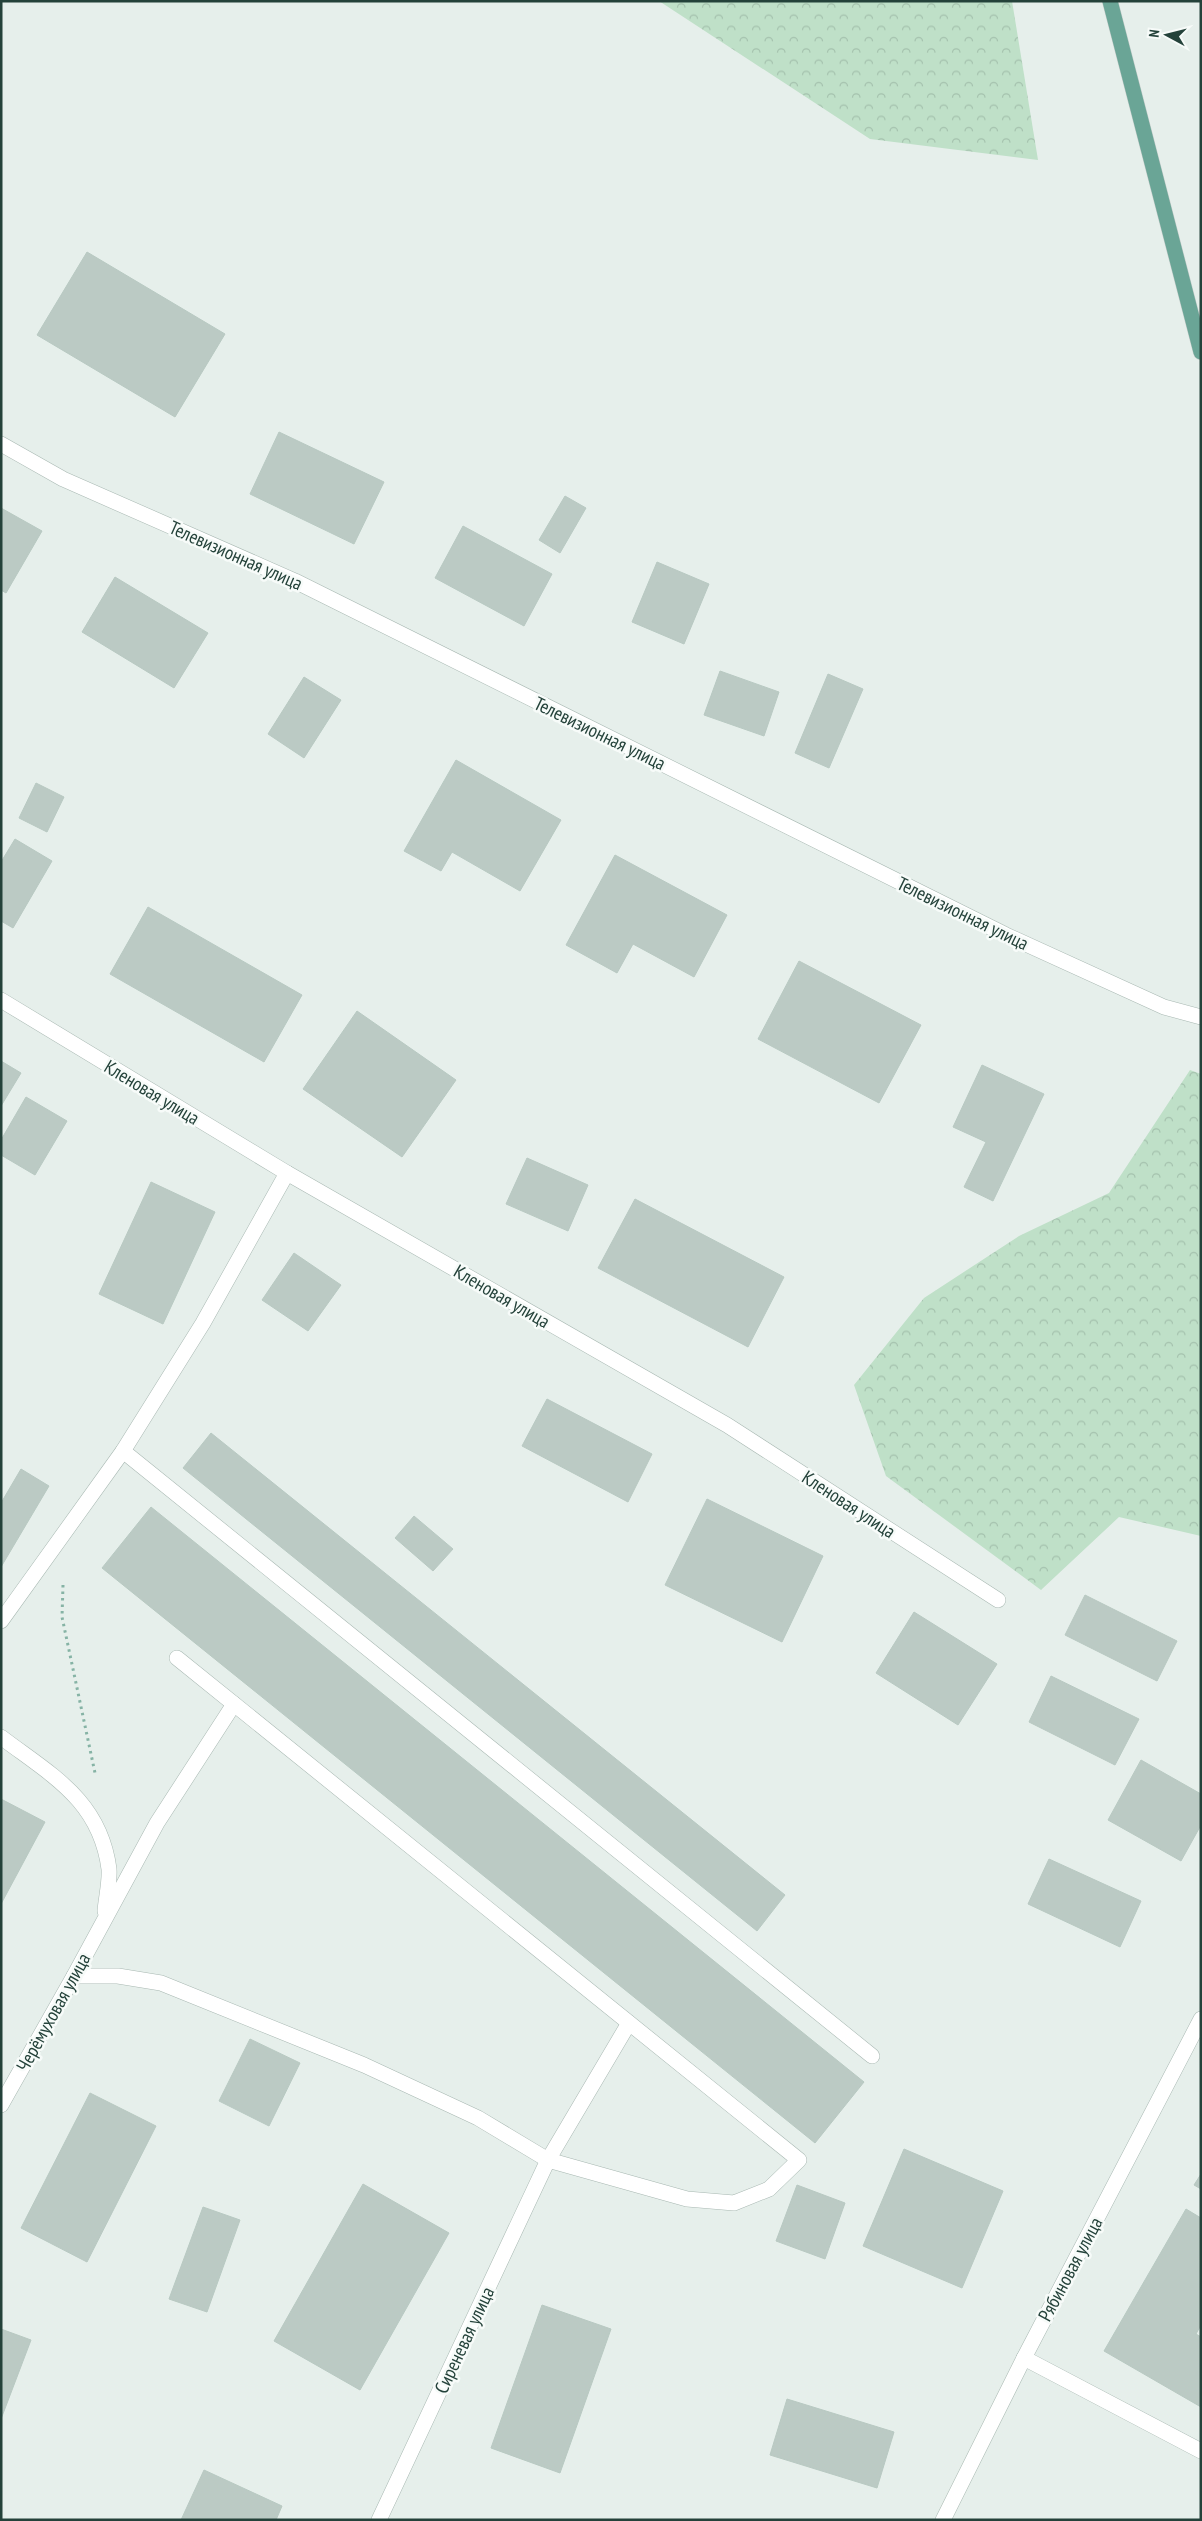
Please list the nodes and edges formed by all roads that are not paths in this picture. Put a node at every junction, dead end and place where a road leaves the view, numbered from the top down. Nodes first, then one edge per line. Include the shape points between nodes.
1 (1110, 1) edge
2 (1201, 352) edge
3 (1, 444) edge
4 (1, 1000) edge
5 (1201, 1017) edge
6 (287, 1173) junction
7 (123, 1451) junction
8 (998, 1600) dead end
9 (1, 1621) edge
10 (177, 1658) dead end
11 (234, 1704) junction
12 (1, 1736) edge
13 (105, 1918) junction
14 (74, 1976) junction
15 (1201, 2019) edge
16 (629, 2023) junction
17 (872, 2056) dead end
18 (1, 2105) edge
19 (548, 2160) junction
20 (1024, 2358) junction
21 (1201, 2450) edge
22 (379, 2520) edge
23 (943, 2520) edge

1 - 2 main road
3 - 5 street, Телевизионная улица via 63,479 295,581 1006,935 1164,1006
4 - 6 street, Кленовая улица
6 - 7 street via 203,1323
6 - 8 street, Кленовая улица via 727,1425
7 - 9 street
7 - 17 street
10 - 11 street
11 - 13 street, Черёмуховая улица via 157,1823
11 - 16 street
12 - 13 street via 76,1795 101,1833 109,1870
13 - 14 street, Черёмуховая улица
14 - 18 street, Черёмуховая улица
14 - 19 street via 118,1976 161,1983 373,2069 478,2118
15 - 20 street, Рябиновая улица
16 - 19 street, Сиреневая улица
16 - 19 street via 798,2160 769,2189 734,2203 688,2199
19 - 22 street, Сиреневая улица
20 - 21 street
20 - 23 street, Рябиновая улица

